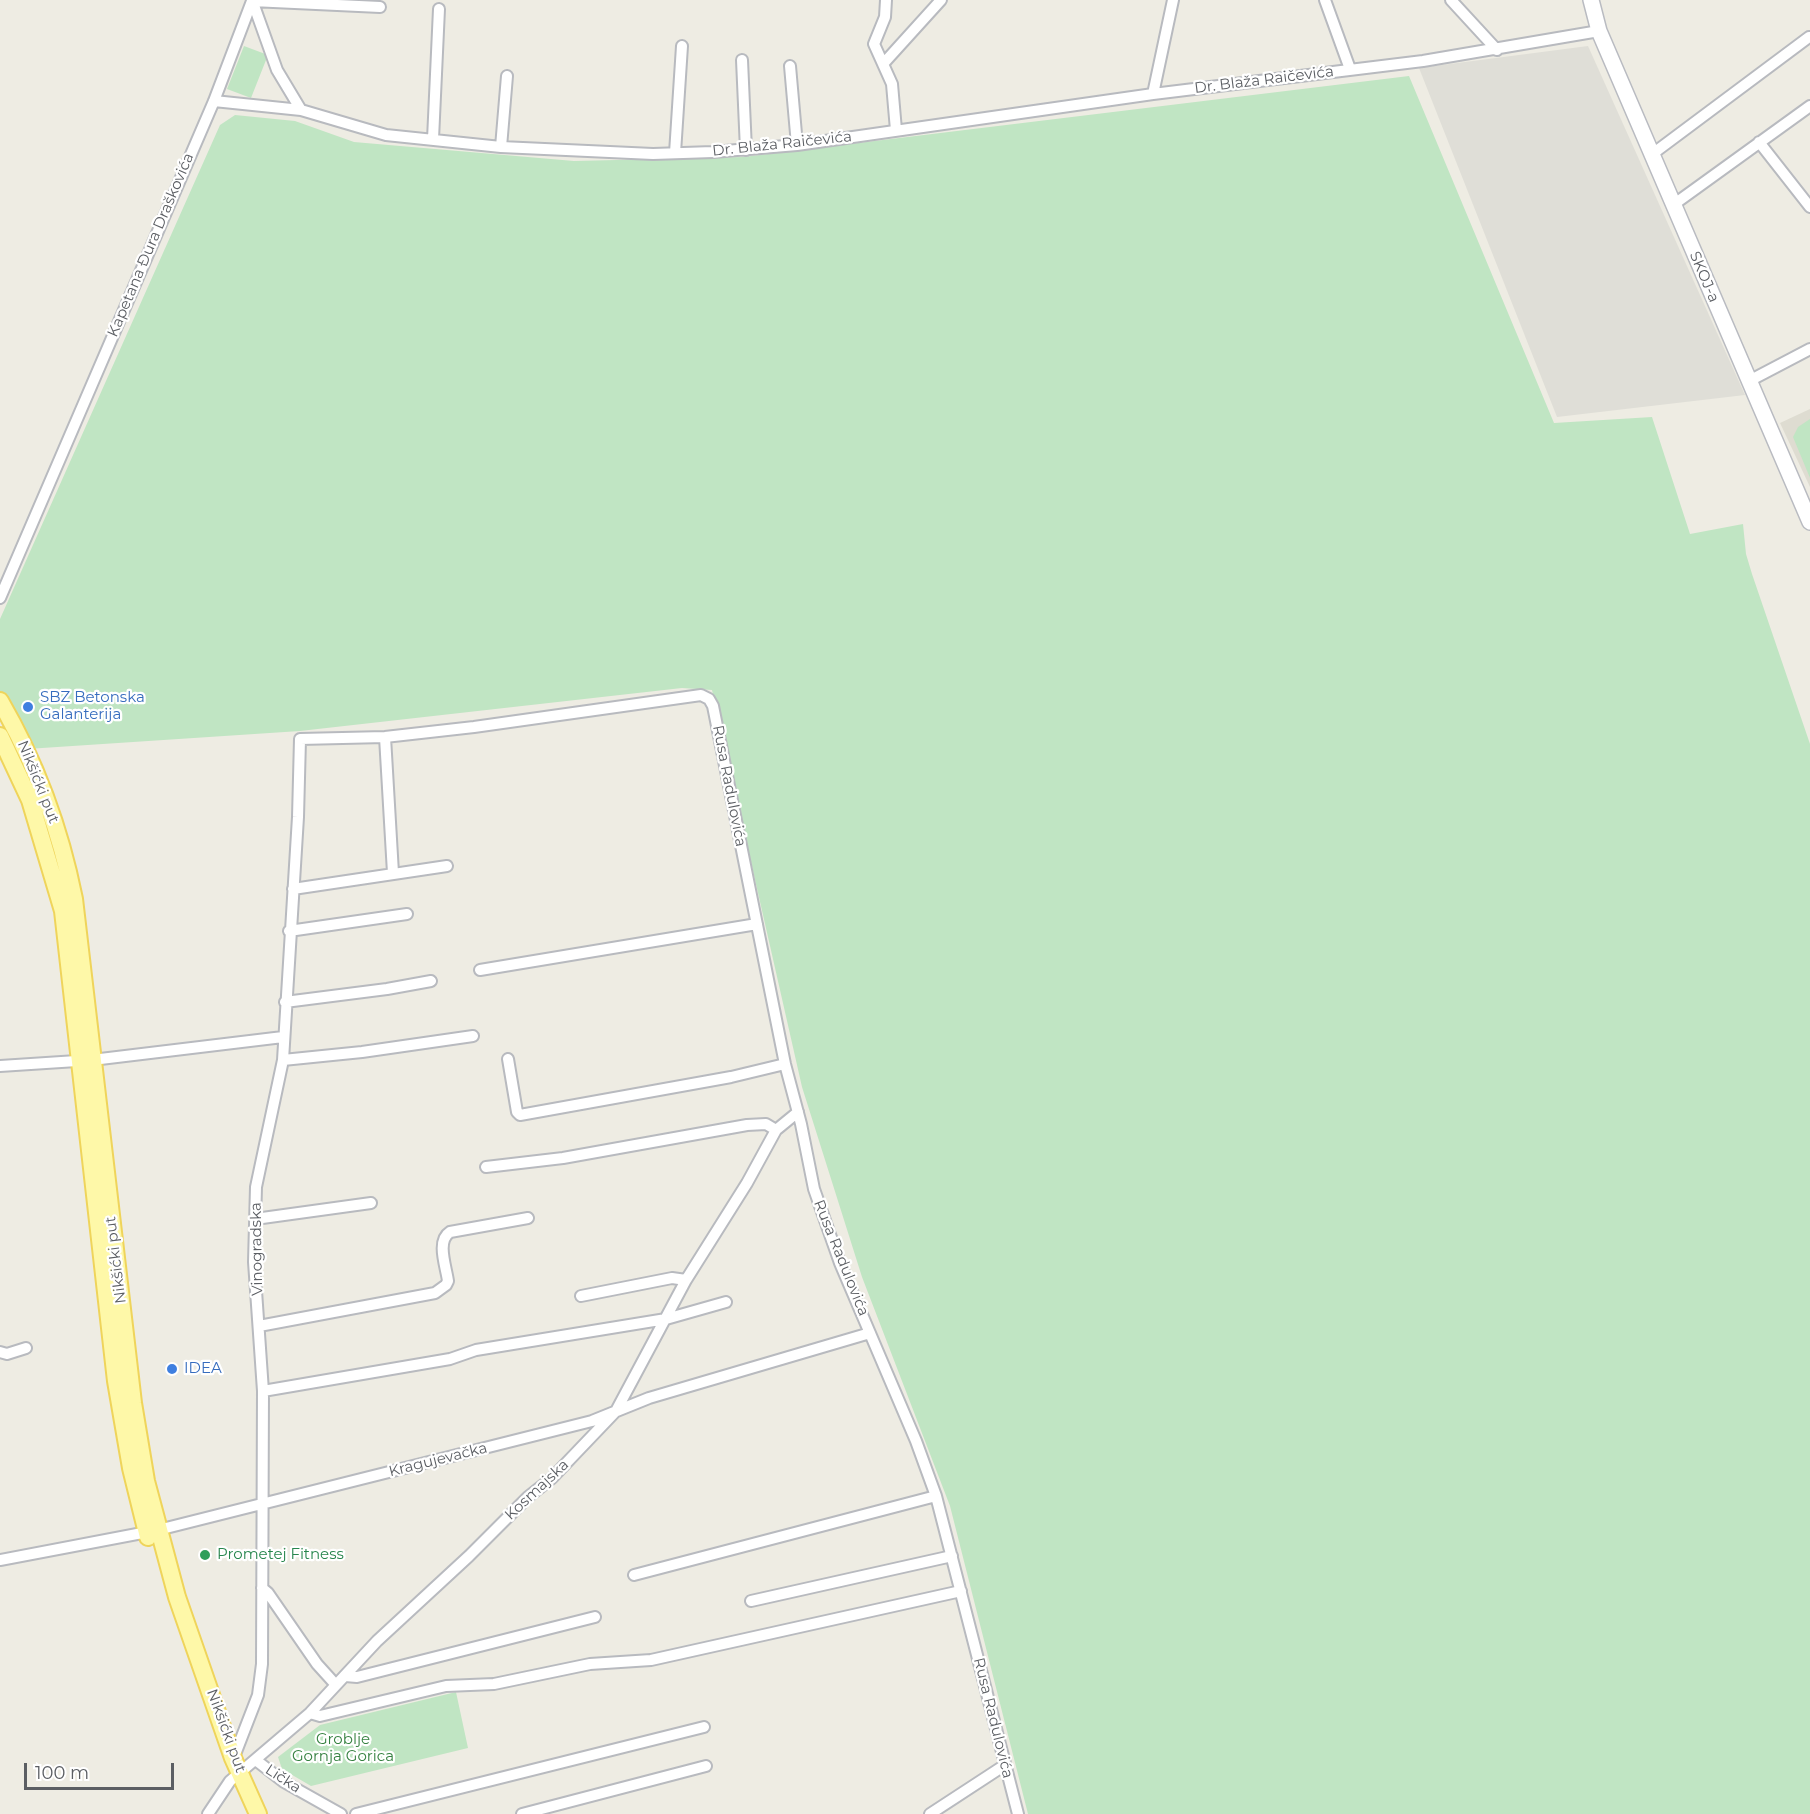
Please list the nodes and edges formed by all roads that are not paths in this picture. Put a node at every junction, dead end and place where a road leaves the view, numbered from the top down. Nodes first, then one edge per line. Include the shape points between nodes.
1 (886, 0) edge
2 (942, 0) edge
3 (1173, 0) edge
4 (1325, 0) edge
5 (1451, 0) edge
6 (1591, 0) edge
7 (252, 1) edge
8 (380, 7) dead end
9 (439, 9) dead end
10 (1599, 31) junction
11 (1809, 37) edge
12 (682, 46) dead end
13 (1497, 50) junction
14 (742, 60) dead end
15 (882, 64) junction
16 (790, 66) dead end
17 (1350, 69) junction
18 (507, 76) dead end
19 (1153, 94) junction
20 (214, 101) junction
21 (1810, 106) edge
22 (301, 110) junction
23 (896, 130) junction
24 (433, 139) junction
25 (1760, 142) junction
26 (796, 145) junction
27 (501, 147) junction
28 (746, 150) junction
29 (675, 153) junction
30 (1651, 155) junction
31 (1673, 205) junction
32 (1810, 207) edge
33 (1810, 349) edge
34 (1749, 381) junction
35 (1810, 522) edge
36 (0, 598) edge
37 (0, 701) edge
38 (0, 736) edge
39 (385, 737) junction
40 (447, 866) dead end
41 (393, 873) junction
42 (293, 889) junction
43 (407, 914) dead end
44 (757, 924) junction
45 (289, 932) junction
46 (480, 970) dead end
47 (430, 981) dead end
48 (285, 1002) junction
49 (473, 1036) dead end
50 (283, 1037) junction
51 (508, 1059) dead end
52 (86, 1060) junction
53 (283, 1060) junction
54 (785, 1064) junction
55 (0, 1066) edge
56 (798, 1112) junction
57 (776, 1130) junction
58 (486, 1167) dead end
59 (371, 1203) dead end
60 (528, 1218) dead end
61 (255, 1219) junction
62 (686, 1280) junction
63 (581, 1296) dead end
64 (726, 1302) dead end
65 (666, 1319) junction
66 (259, 1326) junction
67 (870, 1333) junction
68 (26, 1348) dead end
69 (0, 1352) edge
70 (263, 1391) junction
71 (616, 1411) junction
72 (936, 1496) junction
73 (261, 1505) junction
74 (152, 1531) junction
75 (952, 1556) junction
76 (0, 1560) edge
77 (634, 1575) dead end
78 (262, 1588) junction
79 (961, 1591) junction
80 (751, 1601) dead end
81 (595, 1617) dead end
82 (345, 1676) junction
83 (336, 1685) junction
84 (310, 1713) junction
85 (704, 1727) dead end
86 (233, 1758) junction
87 (257, 1761) junction
88 (1005, 1765) junction
89 (706, 1766) dead end
90 (242, 1773) junction
91 (208, 1814) edge
92 (258, 1814) edge
93 (341, 1814) edge
94 (356, 1814) edge
95 (522, 1814) edge
96 (930, 1814) edge
97 (1018, 1814) edge

1 - 15 street via 885,17 874,44
2 - 15 street
3 - 19 street
4 - 17 street, Dr. Blaža Raičevića
5 - 13 street
6 - 10 main road, SKOJ-a
7 - 8 street
7 - 20 street, Kapetana Đura Draškovića
7 - 22 street via 278,70
9 - 24 street
10 - 13 street, Dr. Blaža Raičevića
10 - 30 main road, SKOJ-a
11 - 30 street
12 - 29 street
13 - 17 street, Dr. Blaža Raičevića
14 - 28 street
15 - 23 street via 894,93
16 - 26 street
17 - 19 street, Dr. Blaža Raičevića
18 - 27 street
19 - 23 street, Dr. Blaža Raičevića
20 - 22 street, Dr. Blaža Raičevića
20 - 36 street, Kapetana Đura Draškovića
21 - 25 street
22 - 24 street, Dr. Blaža Raičevića via 364,130
23 - 26 street, Dr. Blaža Raičevića
24 - 27 street, Dr. Blaža Raičevića
25 - 31 street
25 - 32 street
26 - 28 street, Dr. Blaža Raičevića
27 - 29 street, Dr. Blaža Raičevića
28 - 29 street, Dr. Blaža Raičevića
30 - 31 main road, SKOJ-a
31 - 34 main road, SKOJ-a
33 - 34 street
34 - 35 main road, SKOJ-a
37 - 52 main road, Nikšićki put via 38,776 62,848 77,922
38 - 52 main road via 30,800 63,911
39 - 41 street
39 - 42 street, Vinogradska via 300,738
39 - 44 street, Rusa Radulovića via 701,695 709,699
40 - 41 street
41 - 42 street
42 - 45 street, Vinogradska
43 - 45 street
44 - 46 street
44 - 54 street, Rusa Radulovića
45 - 48 street, Vinogradska
47 - 48 street
48 - 50 street, Vinogradska
49 - 53 street
50 - 52 street
50 - 53 street, Vinogradska
51 - 54 street via 520,1114
52 - 55 street
52 - 74 main road, Nikšićki put
53 - 61 street, Vinogradska via 256,1187
54 - 56 street, Rusa Radulovića
56 - 57 street, Kosmajska
56 - 67 street, Rusa Radulovića via 820,1209
57 - 58 street via 766,1124 747,1125 563,1158
57 - 62 street, Kosmajska
59 - 61 street
60 - 66 street via 445,1235 442,1243 448,1281 435,1293
61 - 66 street, Vinogradska
62 - 63 street via 672,1278
62 - 65 street, Kosmajska
64 - 65 street
65 - 70 street
65 - 71 street, Kosmajska
66 - 70 street, Vinogradska
67 - 71 street, Kragujevačka
67 - 72 street, Rusa Radulovića
68 - 69 street
70 - 73 street, Vinogradska
71 - 73 street, Kragujevačka via 592,1421
71 - 82 street, Kosmajska via 552,1478 520,1504
72 - 75 street, Rusa Radulovića
72 - 77 street
73 - 74 street, Kragujevačka
73 - 78 street, Vinogradska
74 - 76 street, Kragujevačka
74 - 86 main road, Nikšićki put
75 - 79 street, Rusa Radulovića
75 - 80 street
78 - 83 street
78 - 86 street, Vinogradska via 258,1695
79 - 84 street via 651,1660 609,1661 503,1682 446,1686 320,1716
79 - 88 street, Rusa Radulovića
81 - 82 street via 357,1677
82 - 83 street, Kosmajska
83 - 84 street, Kosmajska
84 - 87 street, Kosmajska
85 - 94 street
86 - 90 main road, Nikšićki put
87 - 90 street, Kosmajska
87 - 93 street, Lička via 284,1782
88 - 96 street
88 - 97 street, Rusa Radulovića
89 - 95 street
90 - 91 street, Kosmajska via 225,1786
90 - 92 main road, Nikšićki put

